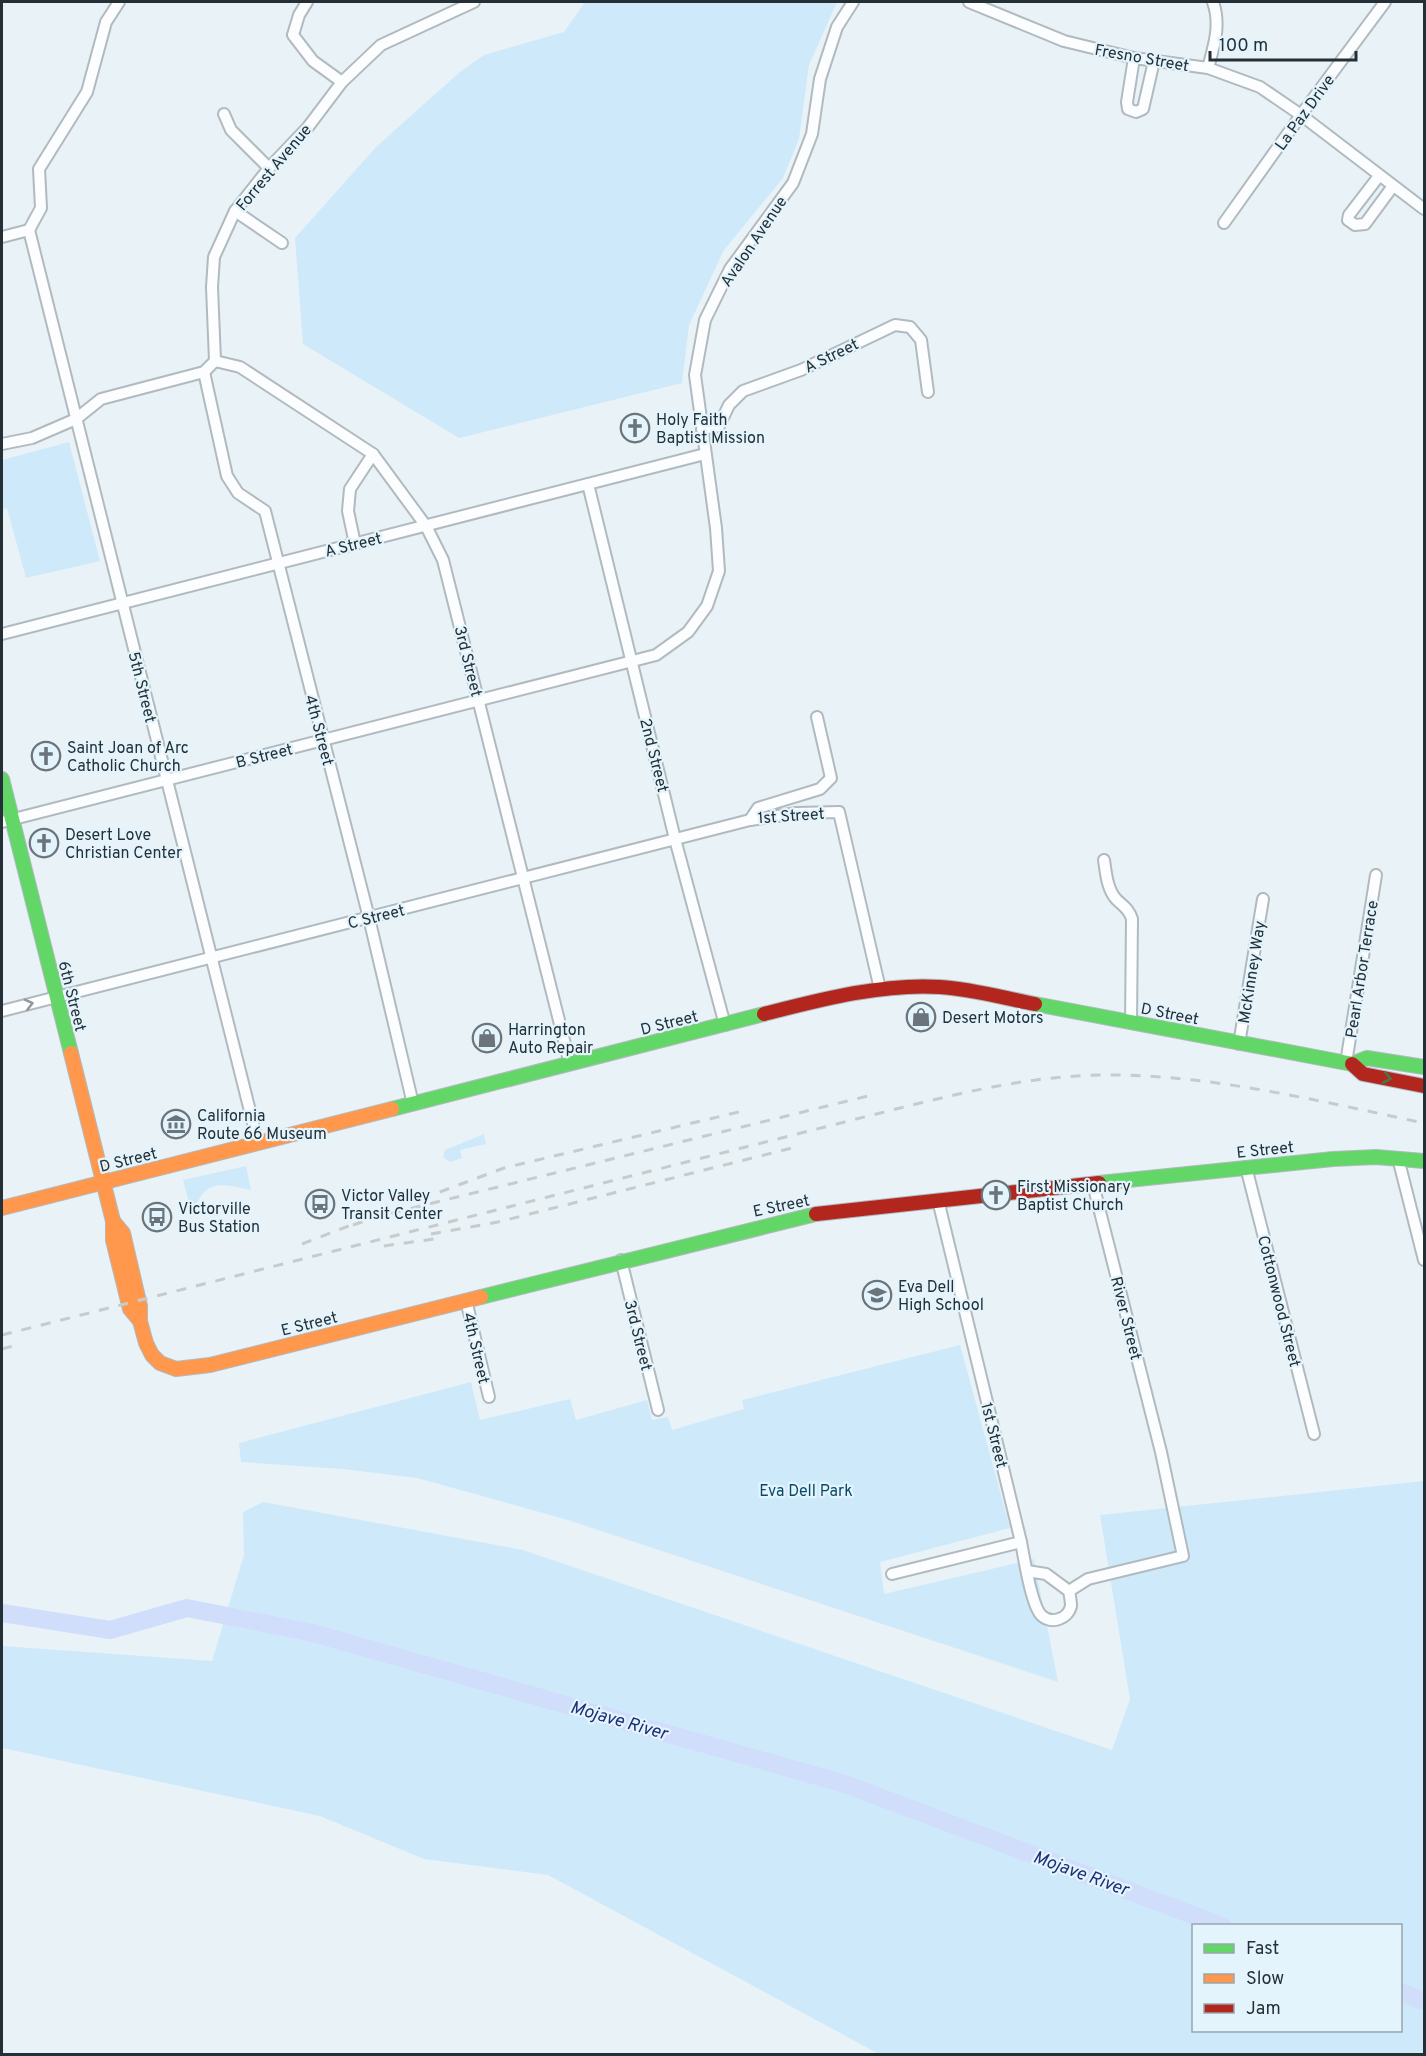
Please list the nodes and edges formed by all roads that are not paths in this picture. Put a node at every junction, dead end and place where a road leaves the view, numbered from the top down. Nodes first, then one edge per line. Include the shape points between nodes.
1 (119, 2) edge
2 (307, 2) edge
3 (474, 2) edge
4 (853, 2) edge
5 (969, 2) edge
6 (1213, 2) edge
7 (1385, 2) edge
8 (1134, 58) junction
9 (1154, 61) junction
10 (1208, 69) junction
11 (342, 82) junction
12 (224, 114) dead end
13 (1301, 115) junction
14 (269, 168) junction
15 (1379, 176) junction
16 (1393, 186) junction
17 (1425, 209) edge
18 (235, 210) junction
19 (1224, 223) dead end
20 (29, 230) junction
21 (2, 237) edge
22 (282, 243) dead end
23 (215, 361) junction
24 (204, 372) junction
25 (928, 392) dead end
26 (76, 419) junction
27 (702, 429) junction
28 (2, 444) edge
29 (373, 454) junction
30 (705, 454) junction
31 (588, 484) junction
32 (426, 526) junction
33 (355, 544) junction
34 (277, 564) junction
35 (122, 603) junction
36 (2, 634) edge
37 (631, 661) junction
38 (479, 700) junction
39 (817, 717) dead end
40 (323, 740) junction
41 (2, 779) edge
42 (167, 780) junction
43 (750, 820) junction
44 (7, 821) edge
45 (675, 839) junction
46 (1104, 860) dead end
47 (1376, 874) dead end
48 (523, 878) junction
49 (1263, 899) dead end
50 (369, 918) junction
51 (212, 958) junction
52 (880, 989) junction
53 (56, 998) junction
54 (2, 1011) edge
55 (1131, 1023) junction
56 (725, 1025) junction
57 (1239, 1044) junction
58 (570, 1064) junction
59 (1349, 1064) junction
60 (1425, 1067) edge
61 (1425, 1086) edge
62 (413, 1104) junction
63 (258, 1143) junction
64 (1398, 1158) junction
65 (1425, 1161) edge
66 (1246, 1167) junction
67 (103, 1182) junction
68 (1093, 1184) junction
69 (938, 1200) junction
70 (2, 1208) edge
71 (621, 1260) junction
72 (1425, 1260) edge
73 (466, 1299) junction
74 (160, 1363) joint
75 (489, 1397) dead end
76 (658, 1410) dead end
77 (1314, 1434) dead end
78 (1021, 1542) junction
79 (1027, 1571) junction
80 (892, 1574) dead end
81 (1069, 1591) junction

1 - 20 street via 106,22 87,92 39,169 41,208
2 - 11 street via 293,35 313,61
3 - 11 street, Forrest Avenue via 381,45
4 - 27 street, Avalon Avenue via 837,27 820,79 812,134 793,183 730,269 705,320 695,375
5 - 8 street, Fresno Street via 1064,41
6 - 10 street via 1216,39
7 - 13 street, La Paz Drive
8 - 9 street, Fresno Street
8 - 9 street via 1127,102 1128,109 1136,112 1143,109
9 - 10 street, Fresno Street
10 - 13 street, Fresno Street via 1260,87
11 - 14 street, Forrest Avenue via 308,127
12 - 14 street via 231,130
13 - 15 street, Fresno Street
13 - 19 street, La Paz Drive
14 - 18 street, Forrest Avenue
15 - 16 street, Fresno Street
15 - 16 street via 1348,220 1355,225 1365,224
16 - 17 street, Fresno Street
18 - 22 street
18 - 23 street, Forrest Avenue via 214,257
20 - 21 street
20 - 26 street, 5th Street
23 - 24 street
23 - 29 street, 3rd Street via 240,368
24 - 26 street via 101,399
24 - 34 street, 4th Street via 227,476 238,493 265,512
25 - 27 street, A Street via 921,340 910,327 895,325 801,370 743,391 729,405 719,426
26 - 28 street via 32,438
26 - 35 street, 5th Street
27 - 30 street, Avalon Avenue
29 - 32 street, 3rd Street
29 - 33 street via 350,489 348,511
30 - 31 street, A Street
30 - 37 street, Avalon Avenue via 719,560 713,589 688,632 656,655
31 - 32 street, A Street
31 - 37 street, 2nd Street
32 - 33 street, A Street
32 - 38 street, 3rd Street via 443,560
33 - 34 street, A Street
34 - 35 street, A Street
34 - 40 street, 4th Street
35 - 36 street, A Street
35 - 42 street, 5th Street
37 - 38 street, B Street
37 - 45 street, 2nd Street
38 - 40 street, B Street
38 - 48 street, 3rd Street
39 - 43 street, 1st Street via 831,778 820,789 758,808
40 - 42 street, B Street
40 - 50 street, 4th Street
41 - 44 street, 6th Street
42 - 44 street, B Street
42 - 51 street, 5th Street
43 - 45 street, C Street
43 - 52 street, 1st Street via 839,812
44 - 53 street, 6th Street
45 - 48 street, C Street
45 - 56 street, 2nd Street
46 - 55 street via 1114,897 1130,911 1132,918
47 - 59 street, Pearl Arbor Terrace
48 - 50 street, C Street
48 - 58 street, 3rd Street
49 - 57 street, McKinney Way
50 - 51 street, C Street
50 - 62 street, 4th Street
51 - 53 street, C Street
51 - 63 street, 5th Street
52 - 55 street, D Street via 970,991
52 - 56 street, D Street via 815,1001
54 -> 53 street, C Street
53 - 67 street, 6th Street
55 - 57 street, D Street
56 - 58 street, D Street
57 - 59 street, D Street
58 - 62 street, D Street
59 - 60 street, D Street via 1367,1058
59 -> 61 street, D Street via 1363,1074
62 - 63 street, D Street
63 - 67 street, D Street
64 - 65 street, E Street
64 - 66 street, E Street via 1353,1157
64 - 72 street
66 - 68 street, E Street
66 - 77 street, Cottonwood Street
67 - 70 street, D Street
67 - 74 street, 6th Street via 130,1309 140,1321 149,1350
68 - 69 street, E Street
68 - 81 street, River Street via 1161,1452 1183,1556 1088,1579
69 - 71 street, E Street via 802,1216
69 - 78 street, 1st Street
71 - 73 street, E Street
71 - 76 street, 3rd Street
73 - 74 street, E Street via 194,1368 176,1369
73 - 75 street, 4th Street
78 - 79 street, 1st Street
78 - 80 street
79 - 81 street via 1046,1574
79 - 81 street, 1st Street via 1041,1615 1050,1620 1059,1620 1069,1611

